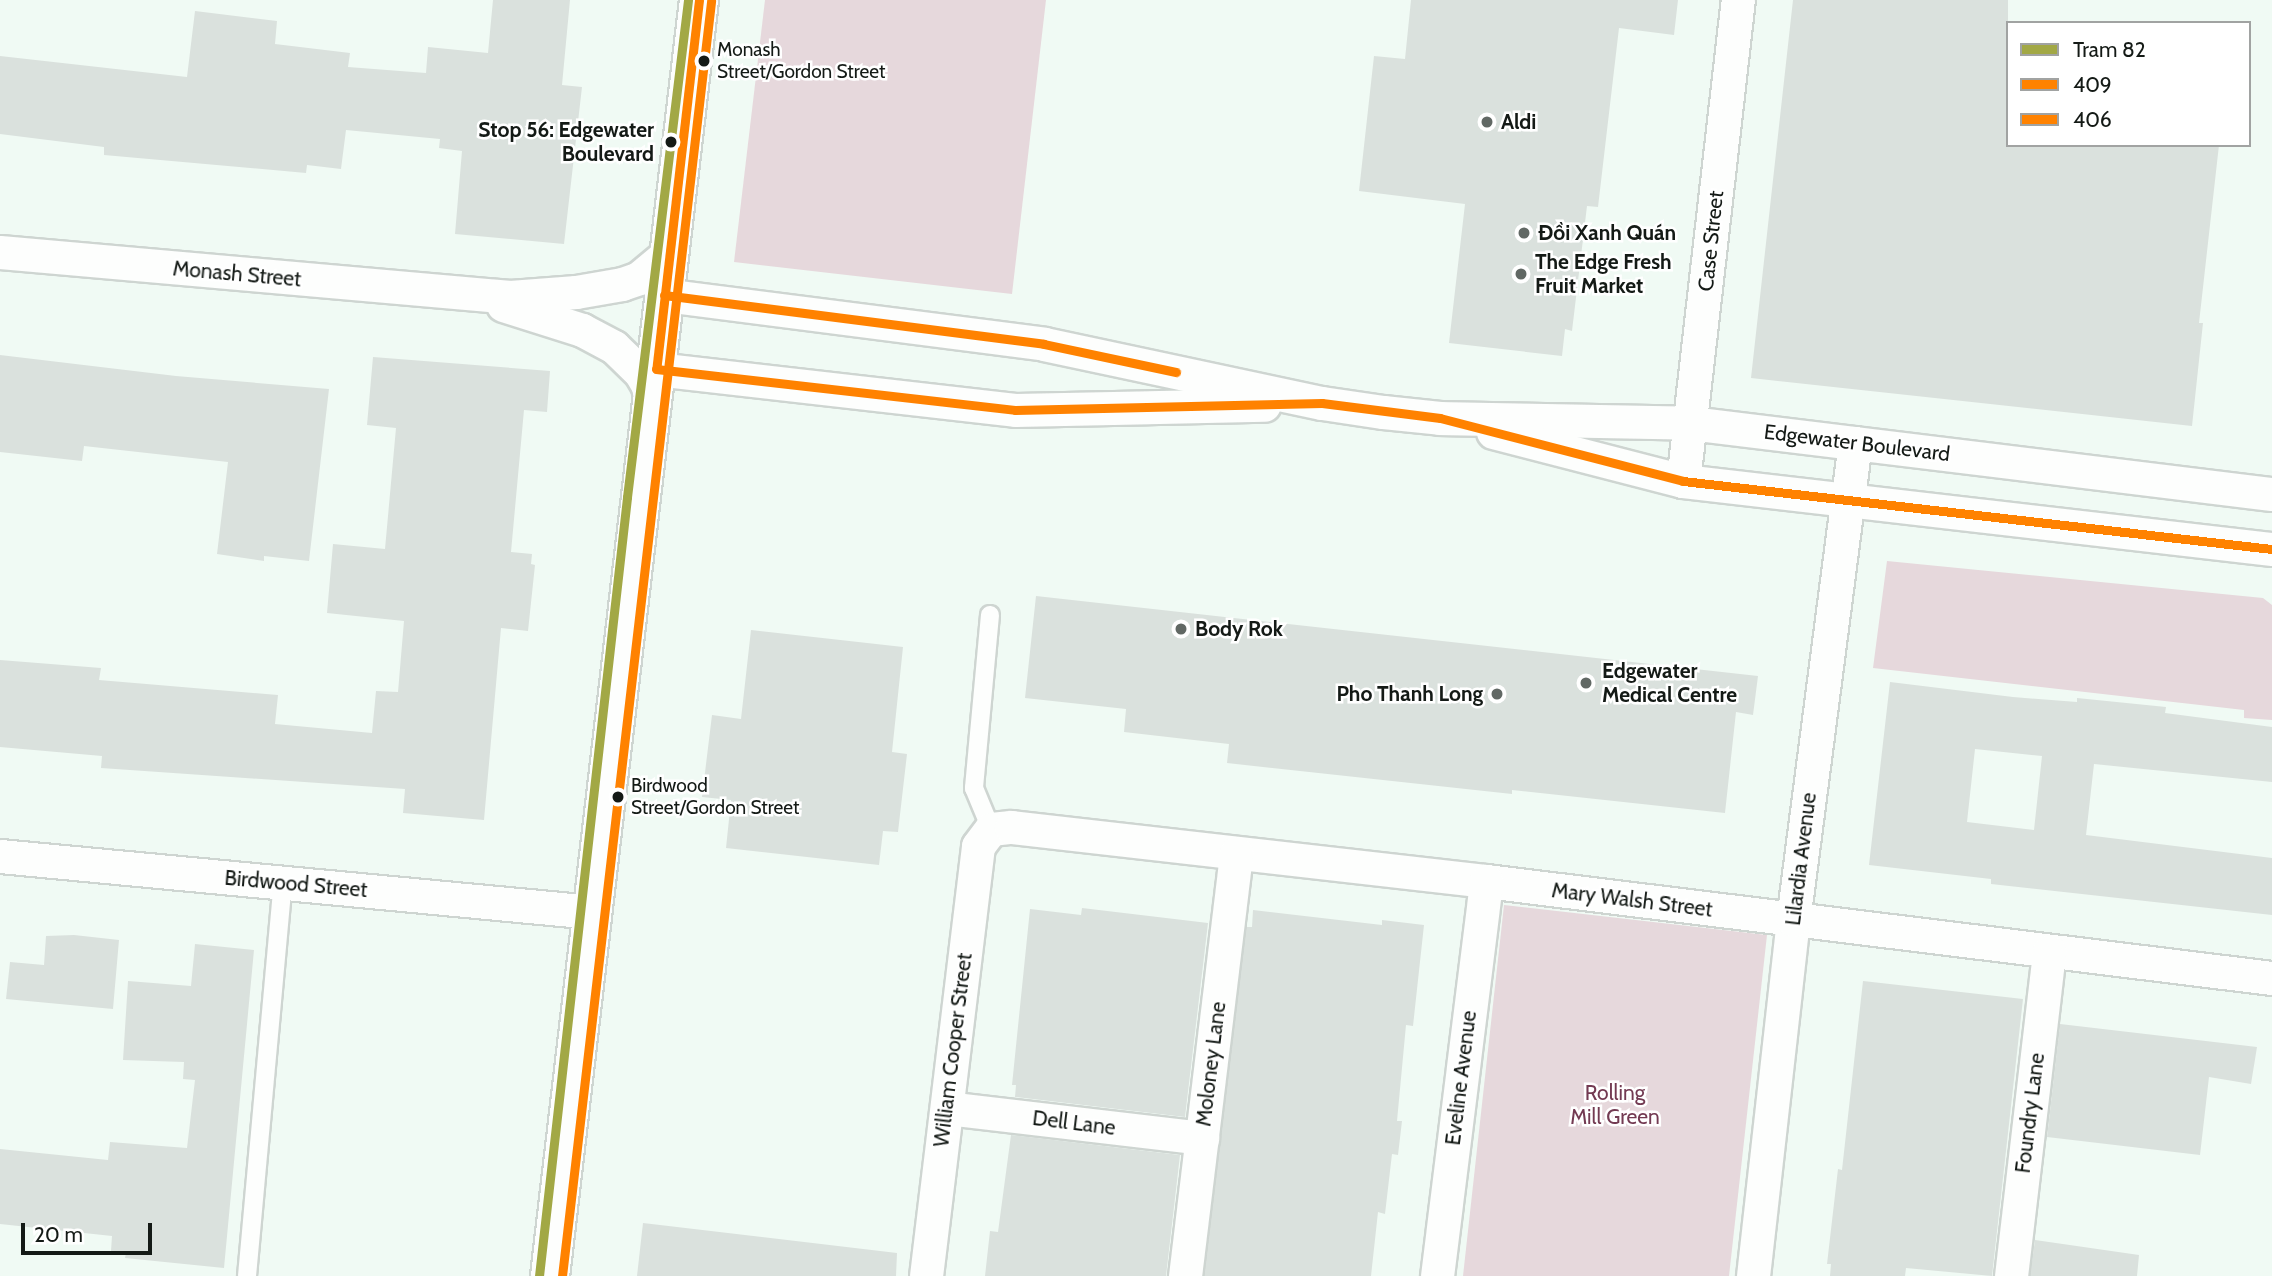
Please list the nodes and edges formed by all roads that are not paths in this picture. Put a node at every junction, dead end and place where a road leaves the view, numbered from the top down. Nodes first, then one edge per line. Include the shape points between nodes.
1 (699, 0) edge
2 (1738, 0) edge
3 (0, 252) edge
4 (670, 252) junction
5 (664, 295) junction
6 (474, 296) junction
7 (653, 387) junction
8 (1322, 404) junction
9 (1440, 418) junction
10 (1690, 423) junction
11 (1855, 443) junction
12 (1683, 481) junction
13 (2272, 494) edge
14 (1848, 499) junction
15 (2272, 549) edge
16 (990, 615) dead end
17 (991, 829) junction
18 (1236, 853) junction
19 (0, 856) edge
20 (1486, 881) junction
21 (283, 883) junction
22 (592, 912) junction
23 (1793, 920) junction
24 (2049, 951) junction
25 (2272, 978) edge
26 (947, 1108) junction
27 (1202, 1138) junction
28 (247, 1276) edge
29 (550, 1276) edge
30 (926, 1276) edge
31 (1185, 1276) edge
32 (1437, 1276) edge
33 (1753, 1276) edge
34 (2011, 1276) edge

1 - 4 main road
2 - 10 street, Case Street
3 - 6 street, Monash Street
4 - 5 main road
4 - 6 street, Monash Street via 639,278 622,284 576,292
5 - 7 main road
5 - 8 street, Edgewater Boulevard via 1044,344
6 - 7 street, Monash Street via 582,330 614,347
7 - 8 street, Edgewater Boulevard via 1015,410
7 - 22 main road
8 - 9 street, Edgewater Boulevard
9 - 10 street, Edgewater Boulevard
9 - 12 street, Edgewater Boulevard
10 - 11 street, Edgewater Boulevard
10 - 12 street, Case Street
11 - 13 street, Edgewater Boulevard
11 - 14 street, Lilardia Avenue
12 - 14 street, Edgewater Boulevard
14 - 15 street, Edgewater Boulevard
14 - 23 street, Lilardia Avenue
16 - 17 lane via 974,788
17 - 18 street, Mary Walsh Street via 1011,827
17 - 26 street, William Cooper Street via 978,846
18 - 20 street, Mary Walsh Street
18 - 27 street, Moloney Lane
19 - 21 street, Birdwood Street
20 - 23 street, Mary Walsh Street
20 - 32 street, Eveline Avenue
21 - 22 street, Birdwood Street
21 - 28 lane
22 - 29 main road
23 - 24 street, Mary Walsh Street
23 - 33 street, Lilardia Avenue
24 - 25 street, Mary Walsh Street
24 - 34 street, Foundry Lane
26 - 27 street, Dell Lane
26 - 30 street, William Cooper Street
27 - 31 street, Moloney Lane

